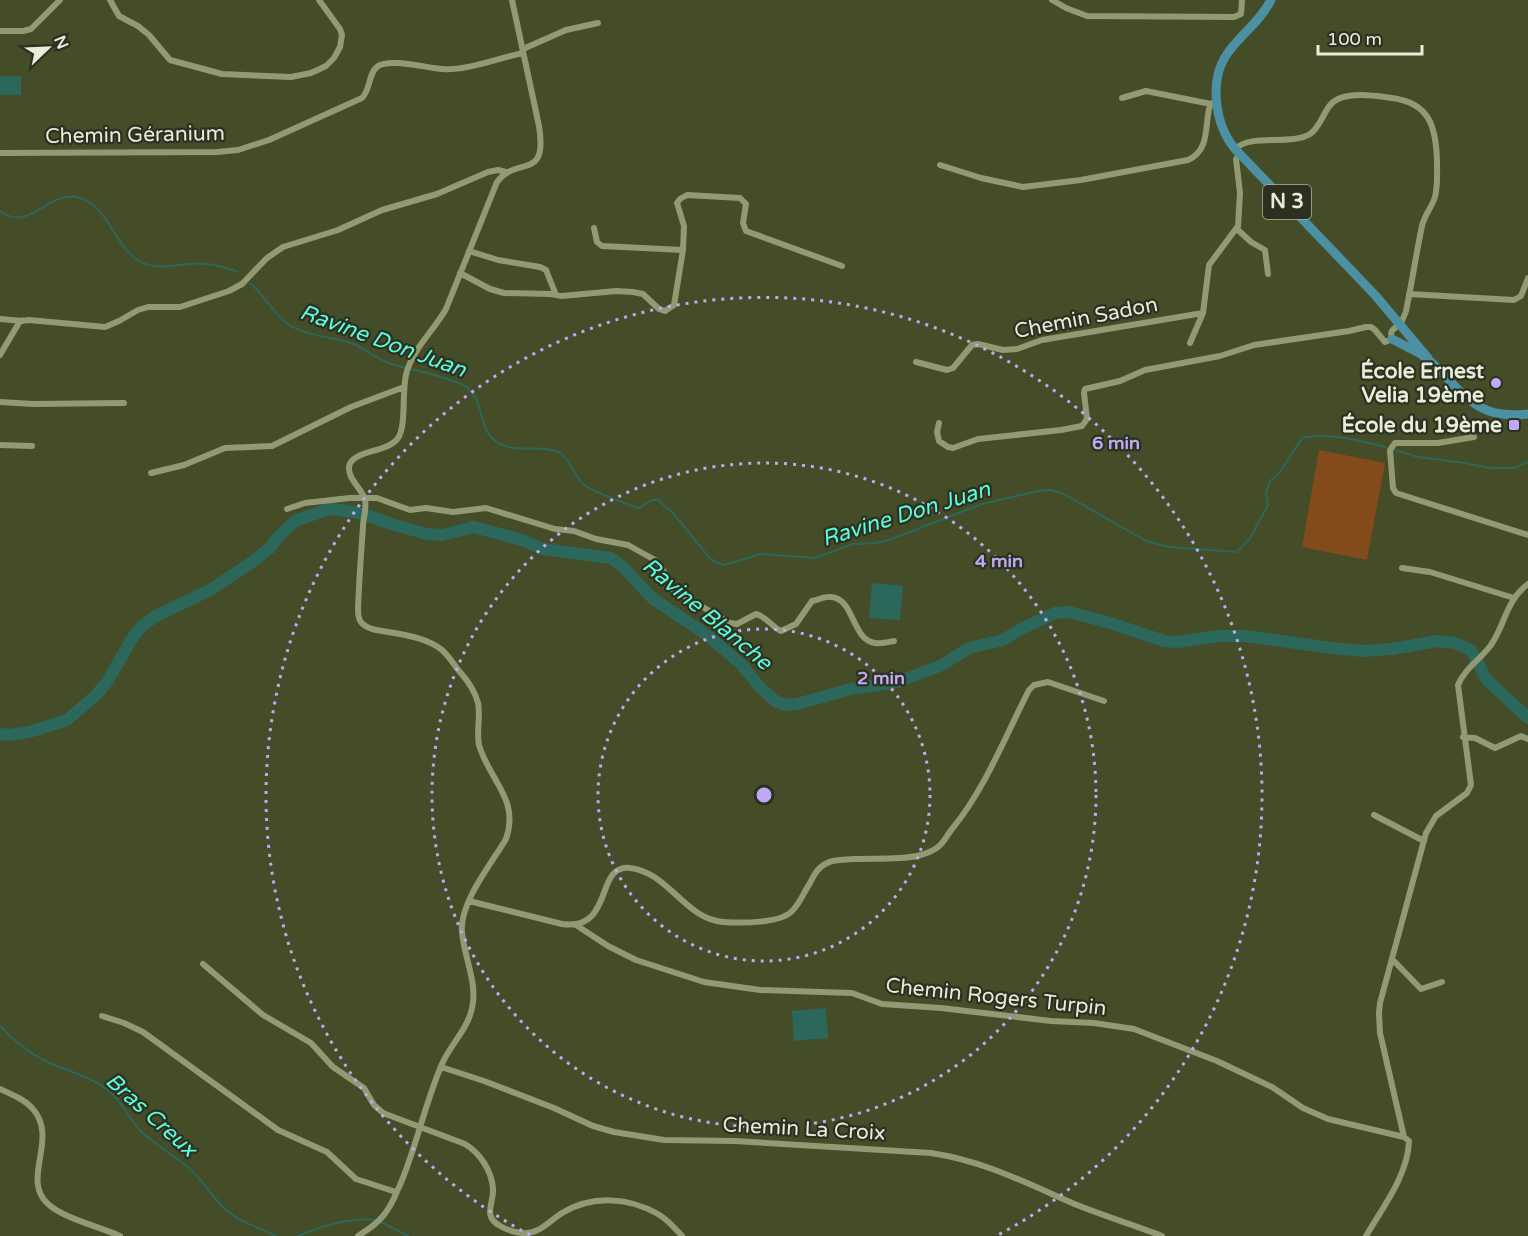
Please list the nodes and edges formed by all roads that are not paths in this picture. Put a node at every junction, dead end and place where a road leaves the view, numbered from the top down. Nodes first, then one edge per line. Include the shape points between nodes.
1 (60, 0) edge
2 (110, 0) edge
3 (319, 0) edge
4 (512, 0) edge
5 (1052, 0) edge
6 (1242, 0) edge
7 (1271, 0) edge
8 (598, 23) dead end
9 (0, 31) edge
10 (523, 51) junction
11 (1122, 98) dead end
12 (1214, 102) junction
13 (1238, 151) junction
14 (0, 153) edge
15 (940, 165) dead end
16 (506, 172) junction
17 (594, 228) dead end
18 (1237, 229) junction
19 (683, 250) junction
20 (469, 252) junction
21 (842, 266) dead end
22 (460, 273) junction
23 (1268, 274) dead end
24 (1528, 278) edge
25 (1409, 294) junction
26 (556, 295) junction
27 (1203, 313) junction
28 (0, 319) edge
29 (24, 321) junction
30 (1398, 326) junction
31 (1392, 339) junction
32 (1190, 343) dead end
33 (0, 354) edge
34 (1424, 356) junction
35 (916, 362) dead end
36 (404, 387) junction
37 (0, 402) edge
38 (124, 403) dead end
39 (1527, 417) edge
40 (939, 423) dead end
41 (1474, 437) dead end
42 (0, 445) edge
43 (32, 446) dead end
44 (151, 473) dead end
45 (364, 499) junction
46 (287, 509) dead end
47 (1528, 535) edge
48 (1402, 568) dead end
49 (1528, 584) edge
50 (1514, 598) junction
51 (894, 641) dead end
52 (1104, 701) dead end
53 (1463, 737) junction
54 (1528, 739) edge
55 (1374, 815) dead end
56 (1424, 841) junction
57 (469, 901) junction
58 (576, 925) junction
59 (1392, 959) junction
60 (203, 964) dead end
61 (1442, 982) dead end
62 (102, 1016) dead end
63 (441, 1067) junction
64 (0, 1089) edge
65 (420, 1127) junction
66 (1404, 1137) junction
67 (396, 1192) junction
68 (120, 1236) edge
69 (358, 1236) edge
70 (682, 1236) edge
71 (1162, 1236) edge
72 (1366, 1236) edge

1 - 9 street via 31,29
2 - 3 street via 119,16 149,35 170,60 222,74 291,77 326,66 340,47 340,29
4 - 10 street
5 - 6 street via 1087,16 1234,17 1241,14
7 - 12 main road, N 3 via 1229,51 1218,77
8 - 10 street via 566,30
10 - 14 street, Chemin Géranium via 445,69 381,64 363,98 238,150
10 - 16 street via 540,135 539,154 534,164
11 - 12 street via 1146,91
12 - 13 main road, N 3 via 1219,122
12 - 15 street via 1202,151 1188,160 1023,187
13 - 18 street
13 - 25 street via 1242,143 1309,134 1333,102 1345,96 1403,100 1427,114 1436,141 1437,180 1435,196 1423,223
13 - 30 main road, N 3
16 - 20 street via 497,182
16 - 29 street via 488,172 338,230 297,241 274,252 232,290 180,307 148,307 105,327
17 - 19 street via 602,246
18 - 23 street via 1265,250
18 - 27 street via 1209,265
19 - 21 street via 684,226 677,203 680,199 687,195 740,198 746,204 746,231
19 - 26 street via 674,305 665,311 633,292
20 - 22 street
20 - 26 street via 540,267 546,270
22 - 26 street via 504,294
22 - 36 street via 437,325 411,360
24 - 25 street via 1516,299
25 - 30 street
27 - 32 street
27 - 35 street, Chemin Sadon via 1042,340 1017,349 972,345 947,370
28 - 29 street
29 - 33 street via 18,324
30 - 31 street via 1390,334
30 - 34 main road, N 3
31 - 34 main road
31 - 40 street via 1385,342 1375,330 1366,327 1254,345 1220,356 1145,370 1085,390 1085,423 1061,430 991,437 953,448 939,441
34 - 39 main road, N 3 via 1483,409
36 - 44 street via 351,407 272,446 225,448
36 - 45 street via 398,439 350,463 351,477
37 - 38 street
41 - 47 street via 1438,443 1395,443 1390,450 1396,493
42 - 43 street
45 - 46 street via 305,503
45 - 51 street via 377,498 410,510 453,512 486,508 555,529 628,544 656,560 672,589 730,623 737,624 756,614 781,631 796,624 812,601 830,597 845,604 866,639 875,643
45 - 57 street via 359,620 372,629 422,639 437,647 470,684 480,714 479,744 508,805 510,823 506,839
48 - 50 street via 1430,572
49 - 50 street
50 - 53 street via 1491,645 1464,673 1458,685
52 - 58 street via 1048,682 1034,685 968,810 941,845 915,856 830,861 819,868 793,911 784,917 714,920 694,911 643,871 629,867 613,873 594,914
53 - 54 street via 1495,748 1521,736
53 - 56 street via 1470,788 1436,816
55 - 56 street
56 - 59 street
57 - 58 street
57 - 63 street via 462,932 472,985 472,1008
58 - 66 street, Chemin Rogers Turpin via 636,960 704,982 760,990 852,993 882,1004 1134,1029 1245,1074 1328,1119
59 - 61 street via 1421,989
59 - 66 street via 1380,1003 1380,1033
60 - 65 street via 263,1015 311,1043 333,1067 364,1088 378,1110
62 - 67 street via 143,1032 278,1130 332,1155 356,1179
63 - 65 street
63 - 71 street, Chemin La Croix via 614,1132 664,1140 747,1141 961,1157
64 - 68 street via 26,1103 39,1118 43,1149 37,1182 48,1204
65 - 67 street
65 - 70 street via 465,1144 478,1154 492,1184 490,1213 500,1226 521,1233 532,1232 573,1207 610,1199 659,1215
66 - 72 street via 1409,1140 1406,1163
67 - 69 street via 387,1211

